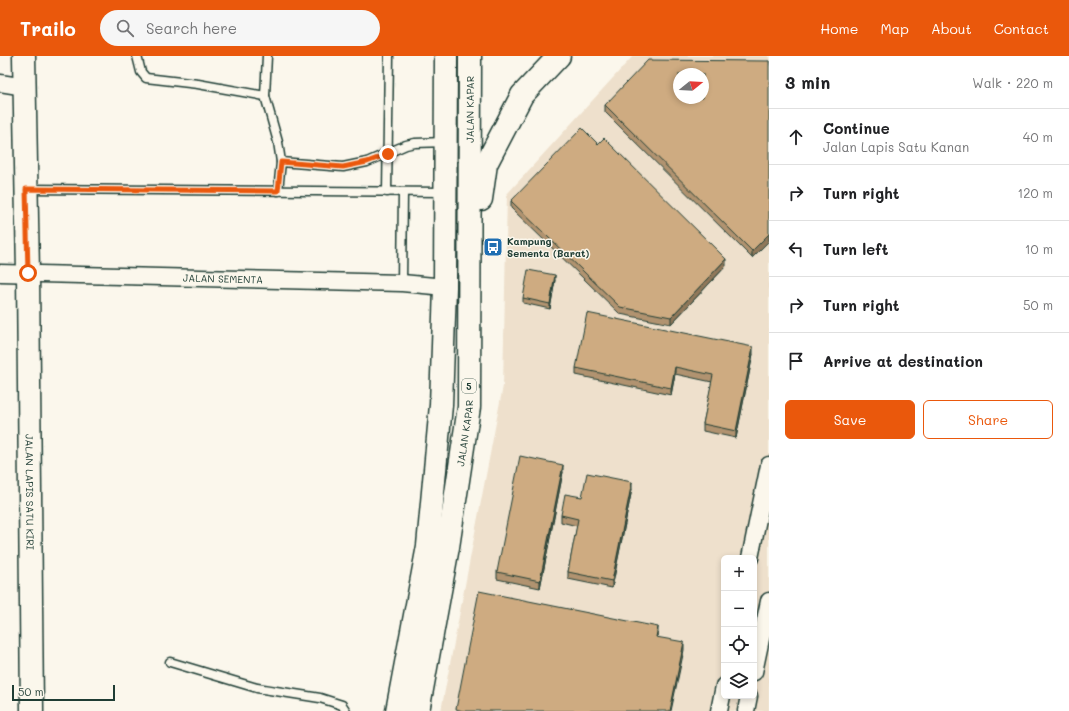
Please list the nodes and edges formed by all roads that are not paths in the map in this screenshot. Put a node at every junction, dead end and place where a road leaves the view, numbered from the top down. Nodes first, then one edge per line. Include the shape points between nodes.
1 (24, 56) edge
2 (137, 56) edge
3 (267, 56) edge
4 (389, 56) edge
5 (446, 56) edge
6 (470, 56) edge
7 (559, 56) edge
8 (0, 83) edge
9 (25, 87) junction
10 (265, 96) junction
11 (446, 142) junction
12 (388, 154) junction
13 (281, 162) junction
14 (26, 189) junction
15 (278, 191) junction
16 (387, 192) junction
17 (403, 192) junction
18 (446, 192) junction
19 (0, 273) edge
20 (28, 273) junction
21 (470, 277) junction
22 (402, 283) junction
23 (445, 287) junction
24 (769, 465) edge
25 (751, 555) edge
26 (769, 601) edge
27 (170, 662) dead end
28 (756, 663) edge
29 (721, 699) edge
30 (748, 699) edge
31 (32, 711) edge
32 (346, 711) edge
33 (397, 711) edge
34 (418, 711) edge
35 (719, 711) edge
36 (746, 711) edge

1 - 9 main road, JALAN LAPIS SATU KIRI
2 - 10 lane via 146,78
3 - 10 lane
4 - 12 lane
5 - 11 main road
6 - 21 main road, JALAN KAPAR / 5
7 - 21 main road via 522,95 486,164
8 - 9 street
9 - 14 main road, JALAN LAPIS SATU KIRI
10 - 13 lane
11 - 12 lane via 415,143
11 - 18 main road
12 - 13 lane via 343,167
12 - 16 lane
13 - 15 lane
14 - 15 lane
14 - 20 main road, JALAN LAPIS SATU KIRI
15 - 16 lane
16 - 17 lane
17 - 18 lane
17 - 22 lane
18 - 23 main road
19 - 20 street, JALAN SEMENTA
20 - 22 street, JALAN SEMENTA
20 - 31 main road, JALAN LAPIS SATU KIRI
21 - 34 main road, JALAN KAPAR / 5 via 469,407 448,547
22 - 23 street, JALAN SEMENTA
23 - 33 main road via 441,405 428,546
24 - 25 street
26 - 28 street
27 - 32 lane via 257,688 320,698 342,705
29 - 35 street
30 - 36 street

